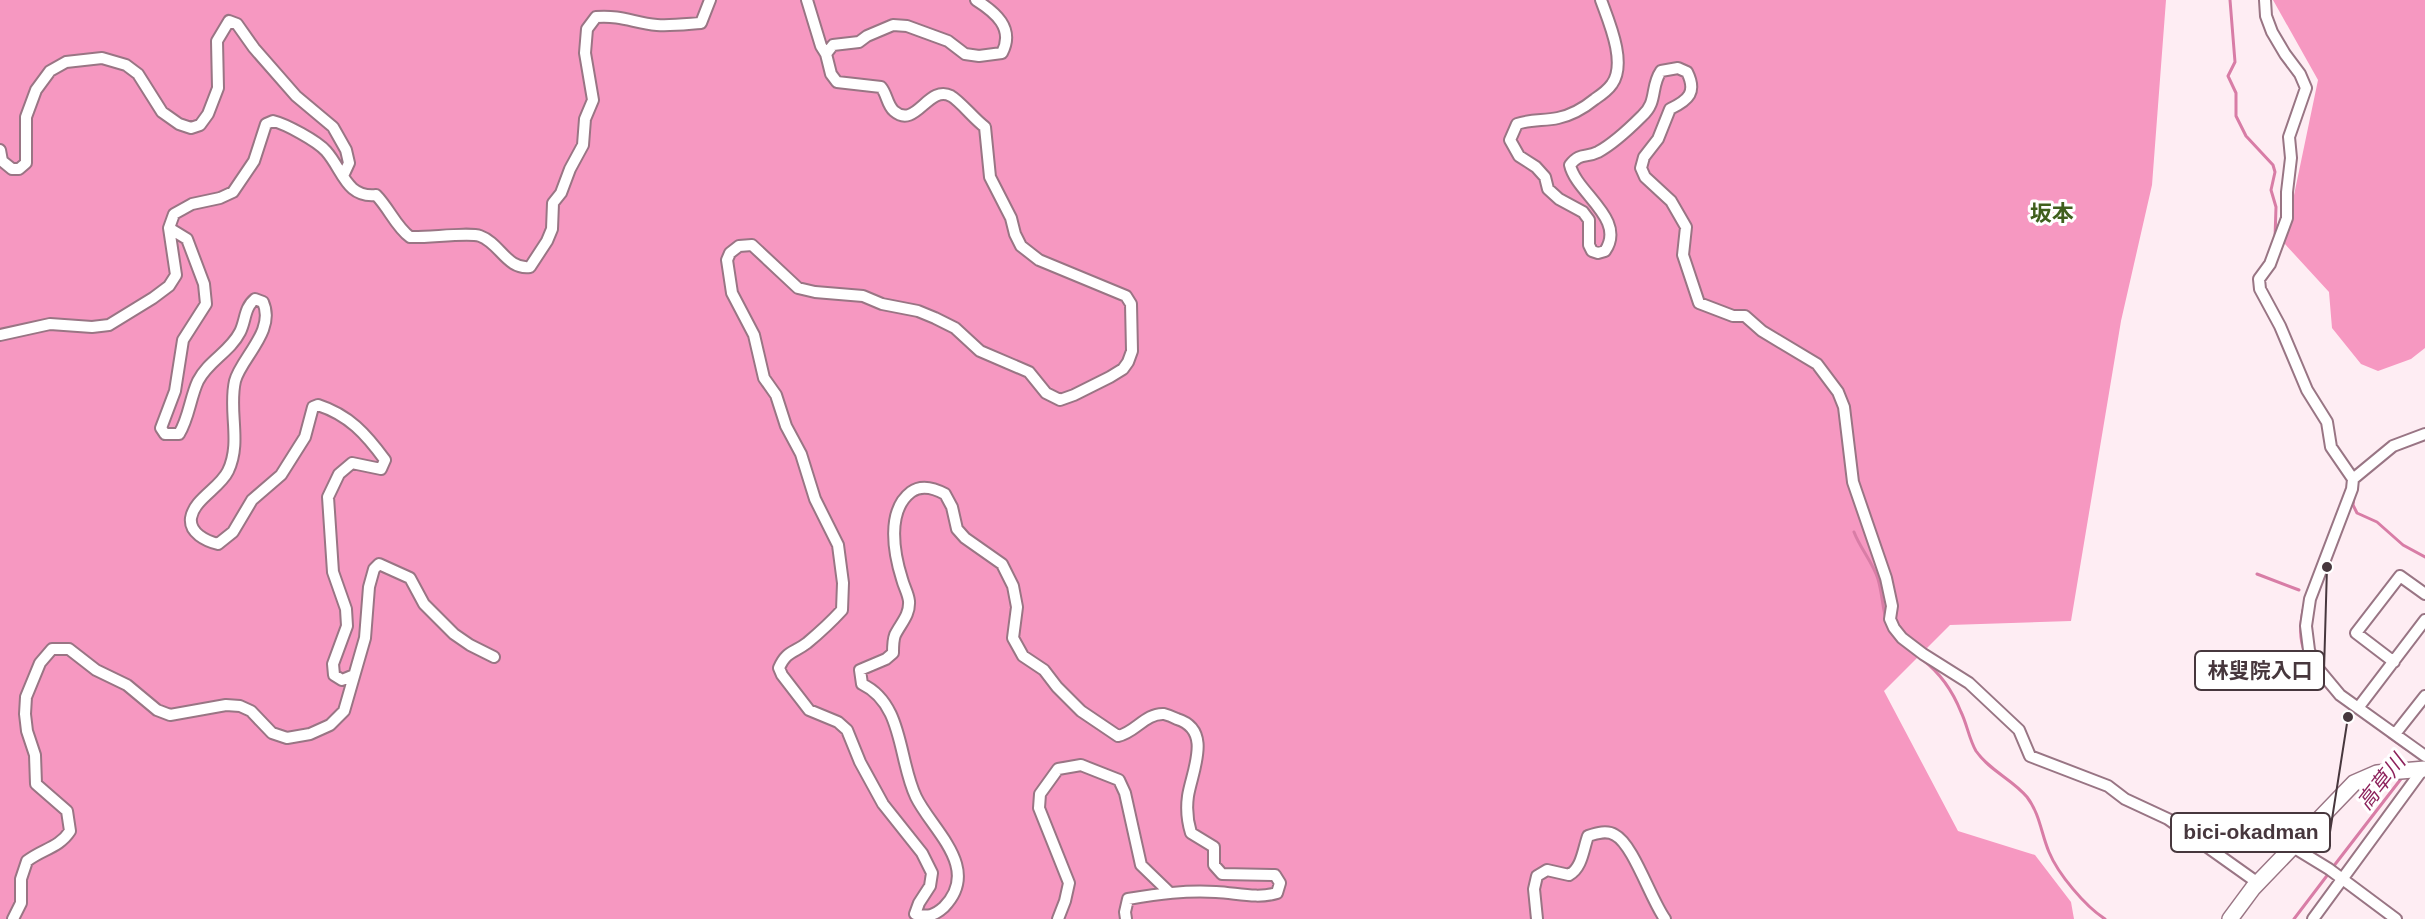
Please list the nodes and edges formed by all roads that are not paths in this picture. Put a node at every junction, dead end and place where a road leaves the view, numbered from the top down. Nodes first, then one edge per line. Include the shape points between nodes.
1 (710, 0) edge
2 (807, 0) edge
3 (976, 0) edge
4 (1601, 0) edge
5 (2265, 0) edge
6 (826, 54) junction
7 (0, 150) edge
8 (343, 176) junction
9 (169, 228) junction
10 (0, 335) edge
11 (2423, 437) edge
12 (2353, 479) junction
13 (2425, 594) edge
14 (2425, 620) edge
15 (494, 657) dead end
16 (2394, 662) junction
17 (354, 675) junction
18 (2425, 696) edge
19 (2358, 708) junction
20 (2395, 734) junction
21 (2422, 763) edge
22 (2293, 846) junction
23 (2341, 878) junction
24 (2258, 884) junction
25 (1169, 892) junction
26 (13, 919) edge
27 (1058, 919) edge
28 (1126, 919) edge
29 (1537, 919) edge
30 (1665, 919) edge
31 (2230, 919) edge
32 (2313, 919) edge
33 (2396, 919) edge

1 - 8 street via 701,22 656,25 607,16 596,17 587,28 585,53 593,100 585,119 583,145 553,203 547,242 530,267 520,267 506,259 478,235 411,237 376,195 364,196
2 - 6 street
3 - 6 street via 1003,22 1007,32 1002,52 965,54 927,32 893,26 860,42 833,45
4 - 24 street via 1617,59 1618,70 1612,84 1577,112 1517,124 1510,140 1519,156 1536,167 1545,177 1548,189 1559,199 1583,212 1589,220 1589,245 1598,253 1605,251 1611,235 1604,214 1572,176 1570,165 1576,157 1598,152 1644,115 1654,100 1654,80 1661,71 1678,68 1687,72 1692,81 1691,92 1686,102 1670,109 1641,168 1645,177 1671,201 1686,227 1683,255 1699,303 1733,316 1745,316 1762,331 1817,364 1838,392 1844,407 1853,482 1888,584 1894,628 1923,654 1969,683 2019,730 2030,756 2108,786 2125,799 2168,819
5 - 12 street via 2272,32 2306,88 2289,137 2287,218 2270,264 2259,279 2260,289 2326,422 2331,447
6 - 25 street via 837,82 881,87 894,111 912,115 933,96 942,94 951,97 985,127 990,177 1021,246 1039,260 1126,296 1131,304 1132,351 1123,369 1060,400 1046,393 1029,372 980,351 955,328 934,318 863,296 798,288 752,245 739,246 730,253 727,260 732,293 754,335 764,378 776,394 815,499 838,545 842,574 842,610 783,659 779,668 809,710 847,730 883,804 922,853 932,873 930,886 915,914 927,917 938,913 949,902 955,886 954,855 916,799 891,714 872,689 862,684 860,670 892,653 895,636 907,616 909,602 894,538 900,507 916,489 925,487 945,494 957,529 1002,564 1013,586 1017,607 1013,638 1023,656 1044,670 1081,711 1119,736 1141,721 1163,714 1186,721 1196,732 1198,755 1188,795 1191,833 1214,847 1214,866 1222,874 1275,875 1280,883 1277,893 1265,897
7 - 8 street via 2,161 12,169 20,170 27,163 26,117 36,90 50,71 66,62 102,58 126,65 138,74 162,112 179,124 191,128 200,125 218,88 216,41 229,21 237,24 296,96 333,127 349,164
8 - 9 street via 318,143 273,121 266,124 254,161 233,192 192,204 174,214
9 - 10 street via 176,275 169,286 133,311 110,325 50,324
9 - 17 street via 187,239 204,284 206,304 183,340 175,392 161,428 165,434 179,434 198,382 241,330 247,306 255,299 263,302 266,310 259,341 236,379 236,441 228,472 196,507 191,518 193,529 204,540 218,544 233,532 252,500 281,475 305,437 313,407 318,405 346,416 385,460 381,469 352,464 339,474 328,497 333,572 346,609 347,626 333,664 334,675 342,680
11 - 12 street via 2393,446
12 - 19 street via 2310,599 2306,626 2315,665 2329,685
13 - 16 street via 2400,576 2356,633
14 - 16 street
15 - 17 street via 454,633 424,604 410,578 379,564 369,587 365,638
16 - 19 street
17 - 26 street via 344,711 330,725 287,738 272,733 251,711 240,706 170,715 69,649 47,652 26,697 27,731 35,755 36,784 67,811 70,831 56,846 27,861 21,879 21,903
18 - 20 street
19 - 20 street
20 - 21 street
21 - 22 main road via 2377,773 2354,783
21 - 23 street
22 - 23 street
22 - 24 main road
23 - 32 street
23 - 33 street
24 - 31 main road
25 - 27 street via 1141,865 1119,780 1081,765 1058,769 1040,794 1039,808 1069,883
25 - 28 street via 1128,899
29 - 30 street via 1537,876 1547,870 1569,875 1575,872 1588,836 1612,833 1626,844

